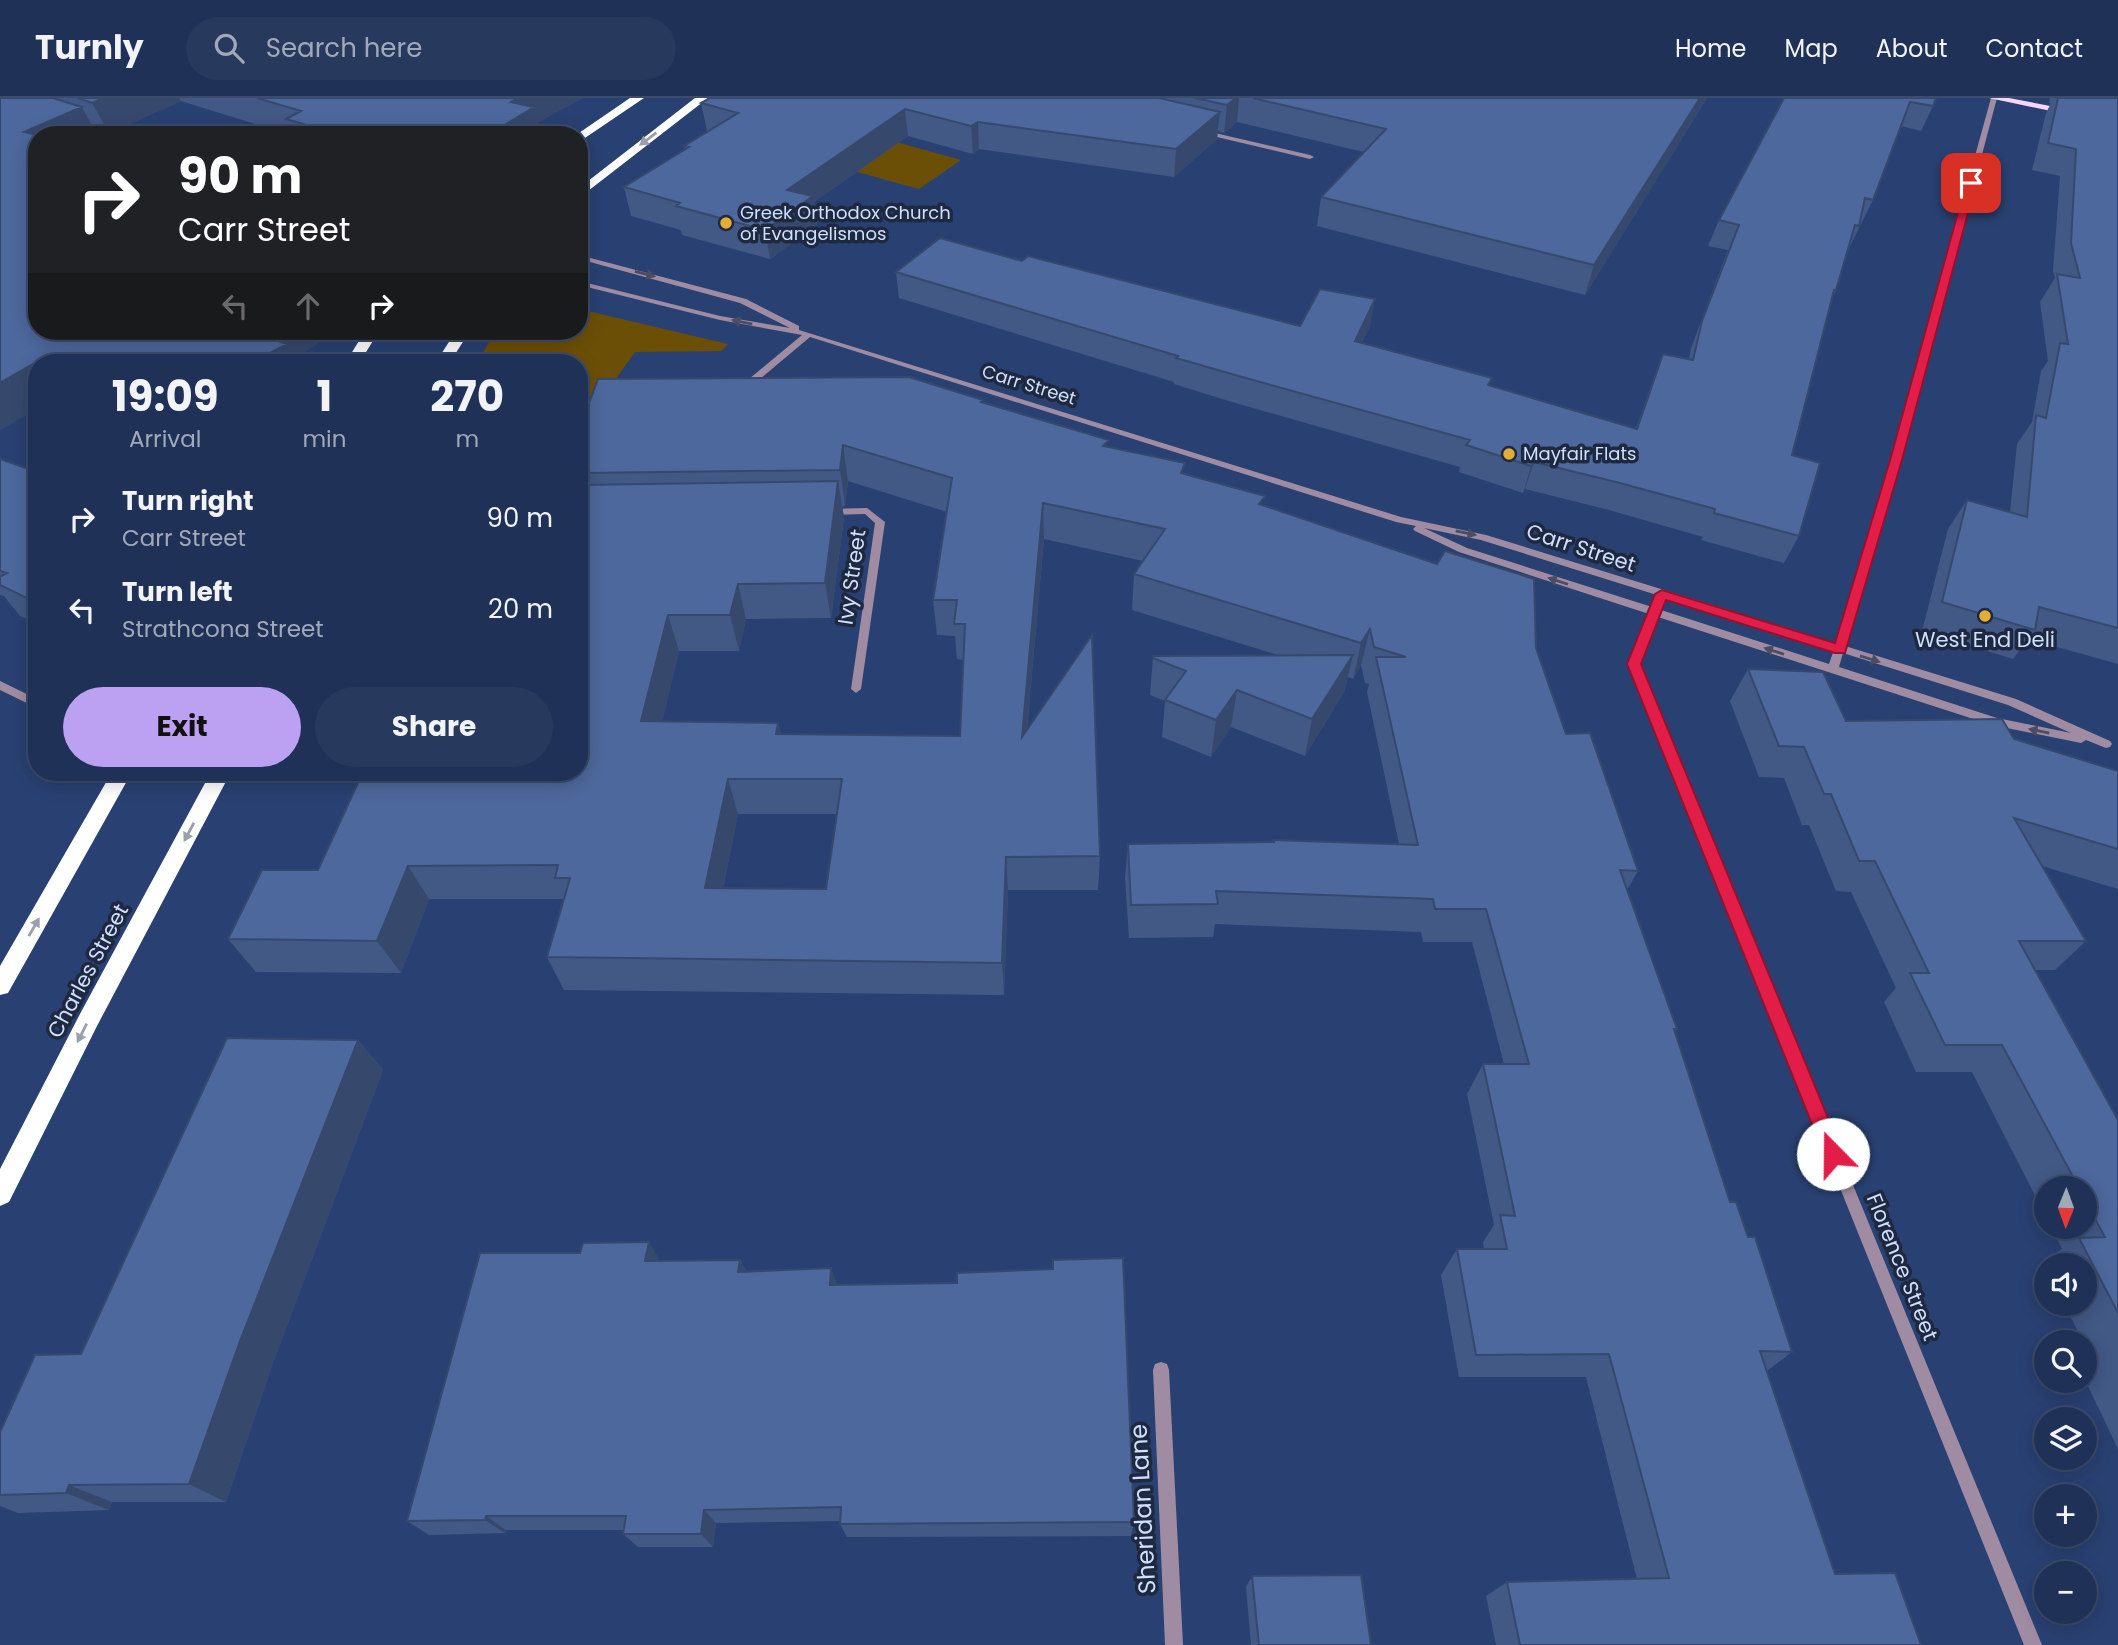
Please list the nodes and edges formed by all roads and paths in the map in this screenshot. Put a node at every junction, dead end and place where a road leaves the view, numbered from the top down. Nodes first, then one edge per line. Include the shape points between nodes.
1 (638, 98) edge
2 (702, 98) edge
3 (1994, 98) edge
4 (66, 122) edge
5 (2118, 122) edge
6 (78, 126) edge
7 (1197, 131) edge
8 (588, 132) edge
9 (1310, 157) dead end
10 (588, 187) edge
11 (588, 259) edge
12 (588, 285) edge
13 (809, 334) junction
14 (738, 381) edge
15 (752, 381) junction
16 (765, 381) edge
17 (812, 512) edge
18 (1399, 520) junction
19 (1662, 594) junction
20 (1654, 612) junction
21 (1840, 650) junction
22 (1833, 670) junction
23 (0, 685) edge
24 (856, 689) dead end
25 (28, 699) edge
26 (2106, 744) junction
27 (2118, 748) edge
28 (117, 781) edge
29 (217, 781) edge
30 (0, 986) edge
31 (0, 1194) edge
32 (1161, 1370) dead end
33 (1174, 1645) edge
34 (2033, 1645) edge

1 - 8 highway
2 -> 10 highway
3 - 5 main road
3 - 21 street
4 - 6 street
7 - 9 street
11 -> 13 street, Carr Street via 743,301
13 -> 12 street, Carr Street via 720,318
13 - 15 street
13 - 18 street, Carr Street
14 - 15 street
15 - 16 street
17 - 24 street, Ivy Street via 867,511 880,522
18 -> 19 street, Carr Street via 1483,537
20 -> 18 street, Carr Street via 1463,550
19 - 20 street, Florence Street
19 - 21 street, Carr Street
22 -> 20 street, Carr Street
20 - 34 street, Florence Street via 1634,664
21 - 22 street
21 -> 26 street, Carr Street via 2012,702
26 -> 22 street, Carr Street via 1996,722
23 - 25 street
26 - 27 street, Carr Street
30 -> 28 highway
29 -> 31 highway, Charles Street
32 - 33 street, Sheridan Lane

